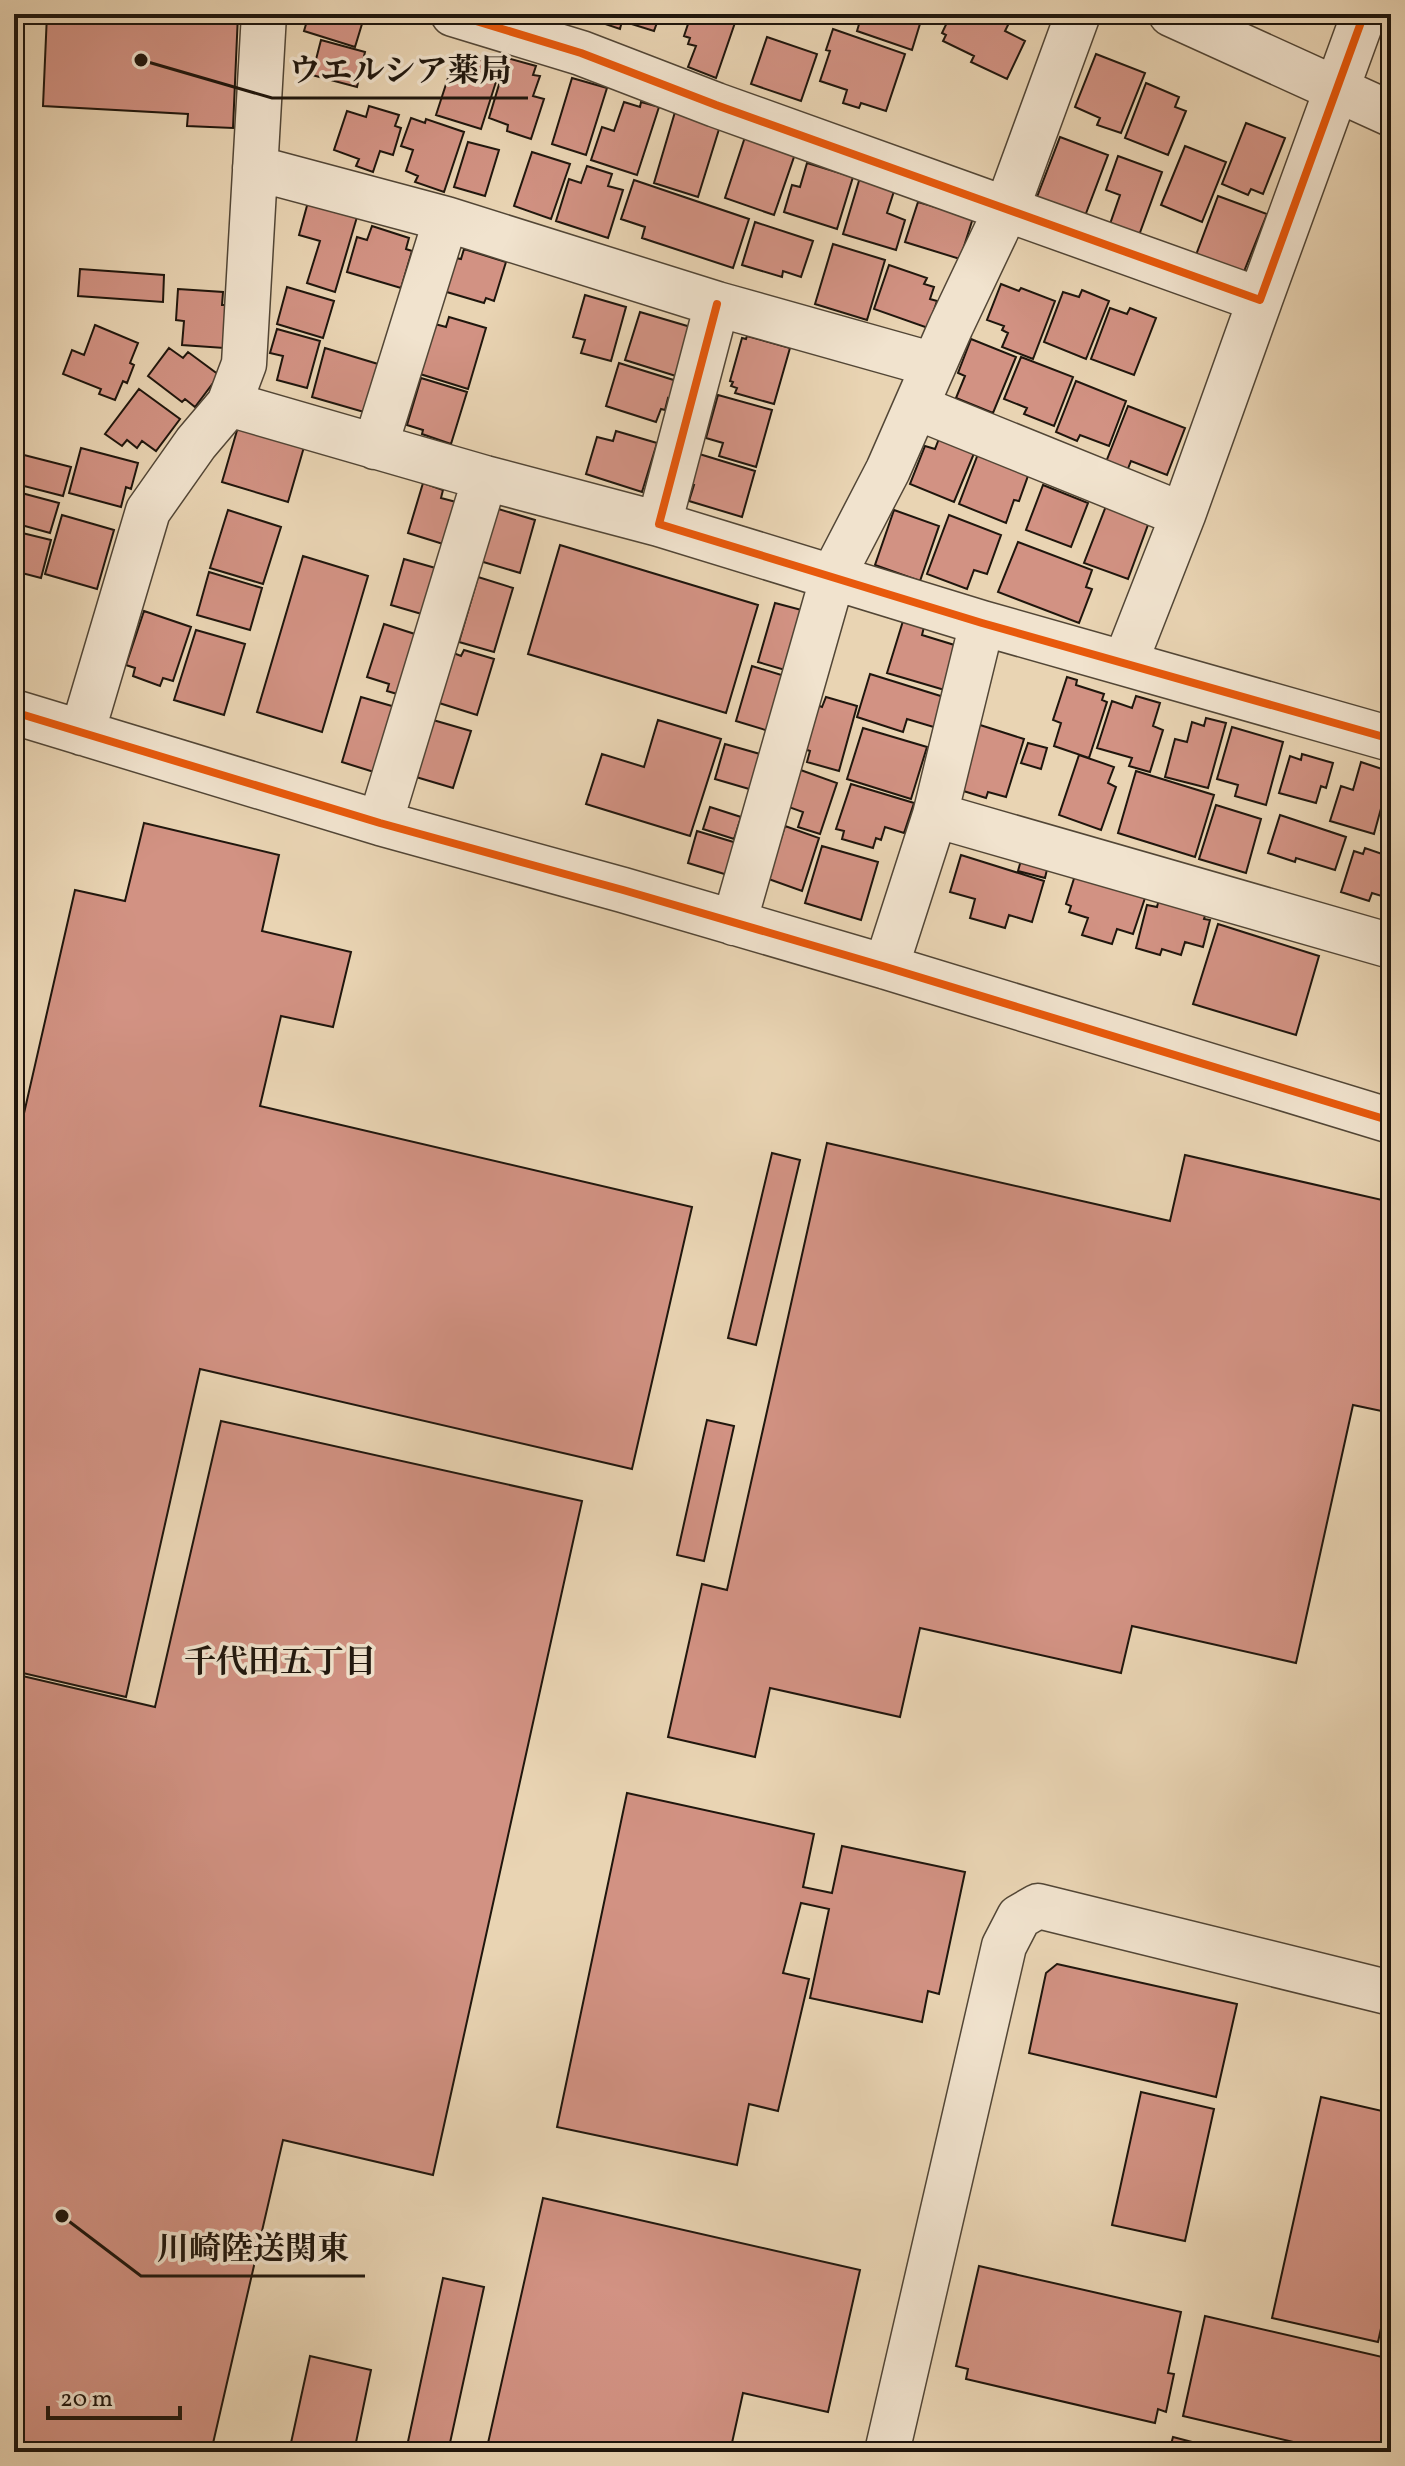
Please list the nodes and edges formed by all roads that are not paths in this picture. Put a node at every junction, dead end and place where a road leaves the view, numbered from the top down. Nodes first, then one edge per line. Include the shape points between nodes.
1 (264, 14) edge
2 (453, 14) edge
3 (1078, 14) edge
4 (1171, 14) edge
5 (1364, 14) edge
6 (1336, 88) junction
7 (1391, 114) edge
8 (255, 168) junction
9 (1007, 208) junction
10 (446, 219) junction
11 (1260, 300) junction
12 (717, 304) junction
13 (934, 365) junction
14 (229, 404) junction
15 (916, 407) junction
16 (375, 447) junction
17 (485, 478) junction
18 (1183, 515) junction
19 (659, 524) junction
20 (833, 576) junction
21 (982, 623) junction
22 (1125, 663) junction
23 (14, 712) edge
24 (82, 733) junction
25 (1391, 739) edge
26 (935, 815) junction
27 (380, 823) junction
28 (734, 923) junction
29 (1391, 946) edge
30 (886, 967) junction
31 (1391, 1121) edge
32 (1391, 1993) edge
33 (887, 2452) edge

1 - 8 street
2 - 9 street via 581,53
3 - 9 street
4 - 6 street
5 - 6 street
6 - 7 street
6 - 11 street
8 - 10 street
8 - 14 street via 244,364
9 - 11 street
9 - 13 street
10 - 12 street
10 - 16 street
11 - 18 street
12 - 13 street
12 - 19 street
13 - 15 street
14 - 16 street
14 - 24 street via 148,511
15 - 18 street
15 - 20 street
16 - 17 street
17 - 19 street
17 - 27 street
18 - 22 street
19 - 20 street
20 - 21 street
20 - 28 street
21 - 22 street
21 - 26 street
22 - 25 street
23 - 24 street
24 - 27 street
26 - 29 street
26 - 30 street
27 - 28 street
28 - 30 street
30 - 31 street
32 - 33 street via 1038,1906 1019,1917 1004,1946

